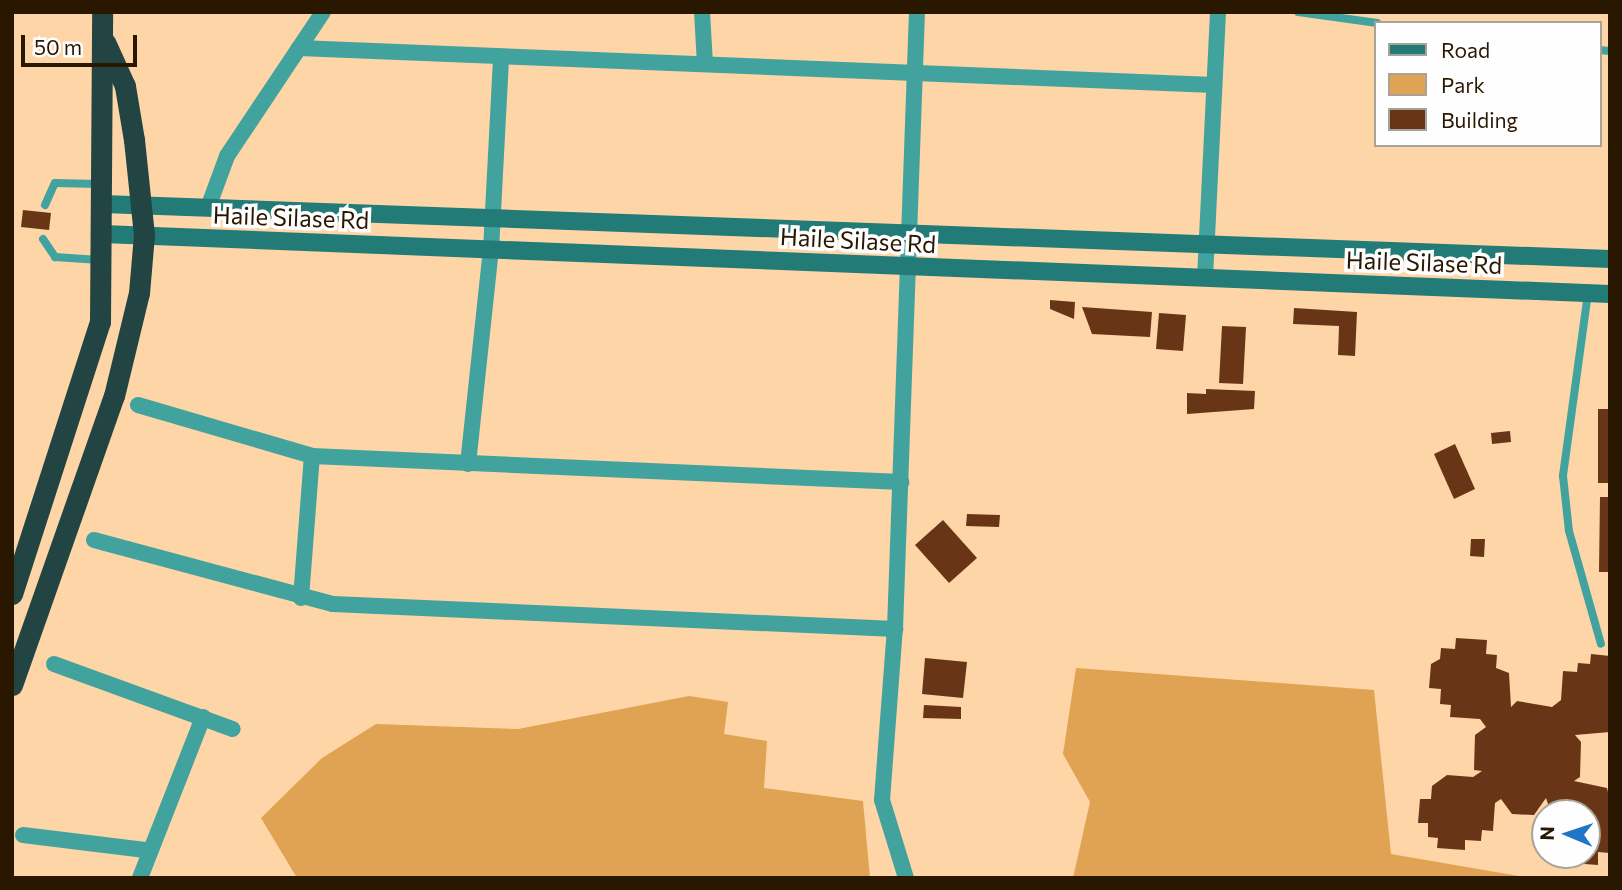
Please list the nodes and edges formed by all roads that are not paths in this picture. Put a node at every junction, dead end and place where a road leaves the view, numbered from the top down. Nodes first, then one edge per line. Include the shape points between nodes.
1 (102, 12) edge
2 (323, 12) edge
3 (702, 12) edge
4 (917, 12) edge
5 (1218, 12) edge
6 (1298, 12) edge
7 (1374, 23) edge
8 (105, 42) junction
9 (299, 48) junction
10 (501, 59) junction
11 (705, 64) junction
12 (914, 72) junction
13 (1214, 85) junction
14 (102, 194) junction
15 (142, 204) junction
16 (45, 205) dead end
17 (209, 205) junction
18 (327, 209) junction
19 (494, 216) junction
20 (908, 231) junction
21 (103, 234) junction
22 (144, 235) junction
23 (43, 239) dead end
24 (326, 243) junction
25 (1207, 245) junction
26 (491, 250) junction
27 (1610, 259) edge
28 (104, 260) junction
29 (905, 268) junction
30 (1205, 278) junction
31 (1588, 293) junction
32 (1610, 293) edge
33 (138, 405) dead end
34 (312, 456) junction
35 (468, 464) junction
36 (901, 482) junction
37 (94, 540) dead end
38 (12, 594) edge
39 (301, 598) junction
40 (895, 629) junction
41 (1601, 644) dead end
42 (15, 662) edge
43 (54, 664) dead end
44 (12, 685) edge
45 (203, 717) junction
46 (233, 729) dead end
47 (23, 835) dead end
48 (145, 850) junction
49 (140, 878) edge
50 (906, 878) edge

1 - 8 highway
2 - 9 street
3 - 11 street
4 - 12 street
5 - 13 street
6 - 7 lane
8 - 14 highway via 97,95
8 - 15 highway via 125,86
9 - 10 street
9 - 17 street via 227,156
10 - 11 street
10 - 19 street
11 - 12 street
12 - 13 street
12 - 20 street
13 - 25 street
14 - 15 main road, Haile Silase Rd
14 - 16 lane via 55,183
14 - 21 highway
15 - 17 main road, Haile Silase Rd
15 - 22 highway
17 - 18 main road, Haile Silase Rd
18 - 19 main road, Haile Silase Rd
18 - 24 main road
19 - 20 main road, Haile Silase Rd
19 - 26 street
20 - 25 main road, Haile Silase Rd
20 - 29 street
21 - 22 main road, Haile Silase Rd
21 - 28 highway
22 - 24 main road, Haile Silase Rd
22 - 42 highway via 131,336
23 - 28 lane via 55,257
24 - 26 main road, Haile Silase Rd
25 - 27 main road, Haile Silase Rd
25 - 30 street
26 - 29 main road, Haile Silase Rd
26 - 35 street
28 - 38 highway via 100,322 87,370
29 - 30 main road, Haile Silase Rd
29 - 36 street
30 - 31 main road, Haile Silase Rd
31 - 32 main road, Haile Silase Rd
31 - 41 lane via 1563,476 1569,531
33 - 34 street
34 - 35 street
34 - 39 street
35 - 36 street
36 - 40 street
37 - 39 street
39 - 40 street
40 - 50 street via 882,800
42 - 44 highway
43 - 45 street
45 - 46 street
45 - 48 street via 178,787
47 - 48 street
48 - 49 street

